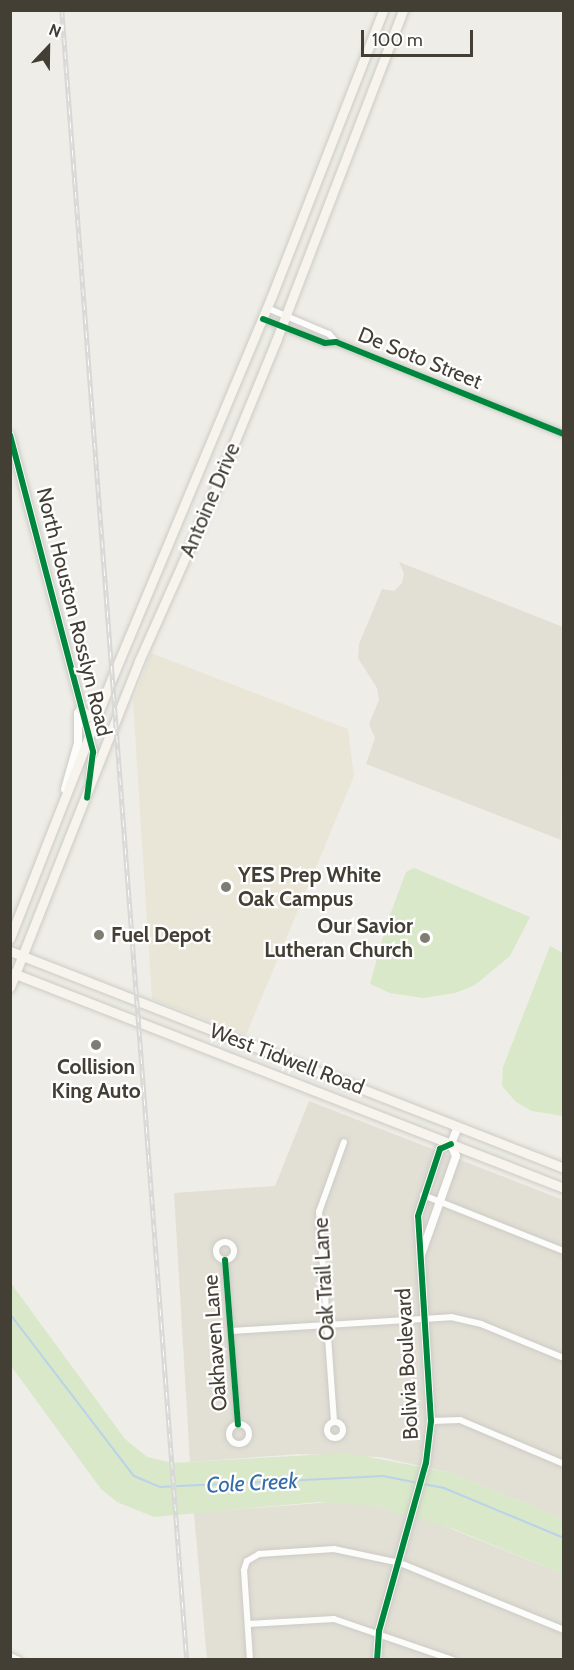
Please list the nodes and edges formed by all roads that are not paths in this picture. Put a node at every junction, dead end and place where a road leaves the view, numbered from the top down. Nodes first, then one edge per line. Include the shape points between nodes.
1 (383, 10) edge
2 (403, 10) edge
3 (267, 308) junction
4 (285, 316) junction
5 (263, 319) junction
6 (282, 326) junction
7 (336, 342) junction
8 (564, 434) edge
9 (10, 435) edge
10 (79, 706) junction
11 (100, 708) junction
12 (89, 738) junction
13 (87, 798) junction
14 (62, 805) junction
15 (51, 831) junction
16 (70, 840) junction
17 (10, 938) edge
18 (10, 951) edge
19 (23, 956) junction
20 (13, 973) edge
21 (10, 987) edge
22 (117, 993) junction
23 (111, 1011) junction
24 (234, 1039) junction
25 (227, 1055) junction
26 (336, 1078) junction
27 (329, 1096) junction
28 (458, 1127) junction
29 (344, 1142) dead end
30 (451, 1144) junction
31 (564, 1168) edge
32 (564, 1188) edge
33 (423, 1195) junction
34 (439, 1202) junction
35 (564, 1251) edge
36 (420, 1259) junction
37 (225, 1260) dead end
38 (424, 1317) junction
39 (326, 1325) junction
40 (231, 1331) junction
41 (564, 1358) edge
42 (334, 1421) dead end
43 (431, 1421) junction
44 (238, 1424) dead end
45 (564, 1464) edge
46 (400, 1563) junction
47 (248, 1624) junction
48 (564, 1630) edge
49 (379, 1631) junction
50 (10, 1656) edge
51 (443, 1658) edge
52 (19, 1659) edge
53 (250, 1659) edge
54 (377, 1659) edge
55 (453, 1659) edge

1 - 3 main road, Antoine Drive
2 - 4 main road, Antoine Drive
3 - 4 street, De Soto Street
3 - 5 main road, Antoine Drive
4 - 6 main road, Antoine Drive
4 - 7 street, De Soto Street via 329,334
5 - 6 street, De Soto Street
5 - 11 main road, Antoine Drive
6 - 7 street, De Soto Street via 325,344
6 - 13 main road, Antoine Drive via 139,661
7 - 8 street, De Soto Street
9 - 10 street, North Houston Rosslyn Road via 44,556
10 - 11 main road via 88,716
10 - 12 street, North Houston Rosslyn Road
10 - 14 street, North Houston Rosslyn Road via 78,743
11 - 12 main road, Antoine Drive
12 - 13 street, North Houston Rosslyn Road via 93,752
12 - 14 main road, Antoine Drive
13 - 16 main road, Antoine Drive
14 - 15 main road, Antoine Drive
15 - 16 main road
15 - 17 main road, Antoine Drive
16 - 19 main road, Antoine Drive
18 - 19 main road, West Tidwell Road
19 - 20 main road, Antoine Drive
19 - 22 main road, West Tidwell Road
20 - 21 main road, Antoine Drive
20 - 23 main road, West Tidwell Road
22 - 23 main road
22 - 24 main road, West Tidwell Road
23 - 25 main road, West Tidwell Road
24 - 25 main road
24 - 26 main road, West Tidwell Road
25 - 27 main road, West Tidwell Road
26 - 27 main road
26 - 28 main road, West Tidwell Road
27 - 30 main road, West Tidwell Road
28 - 30 street, Bolivia Boulevard
28 - 31 main road, West Tidwell Road
29 - 39 street, Oak Trail Lane via 319,1212
30 - 32 main road, West Tidwell Road
30 - 33 street, Bolivia Boulevard via 440,1149
30 - 34 street, Bolivia Boulevard via 456,1156
33 - 34 street
33 - 36 street, Bolivia Boulevard via 416,1229
34 - 35 street
34 - 36 street, Bolivia Boulevard
36 - 38 street, Bolivia Boulevard
37 - 40 street, Oakhaven Lane
38 - 39 street
38 - 41 street via 467,1320
38 - 43 street, Bolivia Boulevard
39 - 40 street
39 - 42 street, Oak Trail Lane
40 - 44 street, Oakhaven Lane
43 - 45 street via 460,1420
43 - 46 street, Bolivia Boulevard via 423,1476
46 - 47 street via 334,1549 252,1556 244,1570
46 - 48 street
46 - 49 street, Bolivia Boulevard
47 - 49 street via 334,1619
47 - 53 street
49 - 51 street
49 - 54 street, Bolivia Boulevard
50 - 52 street
51 - 55 street

